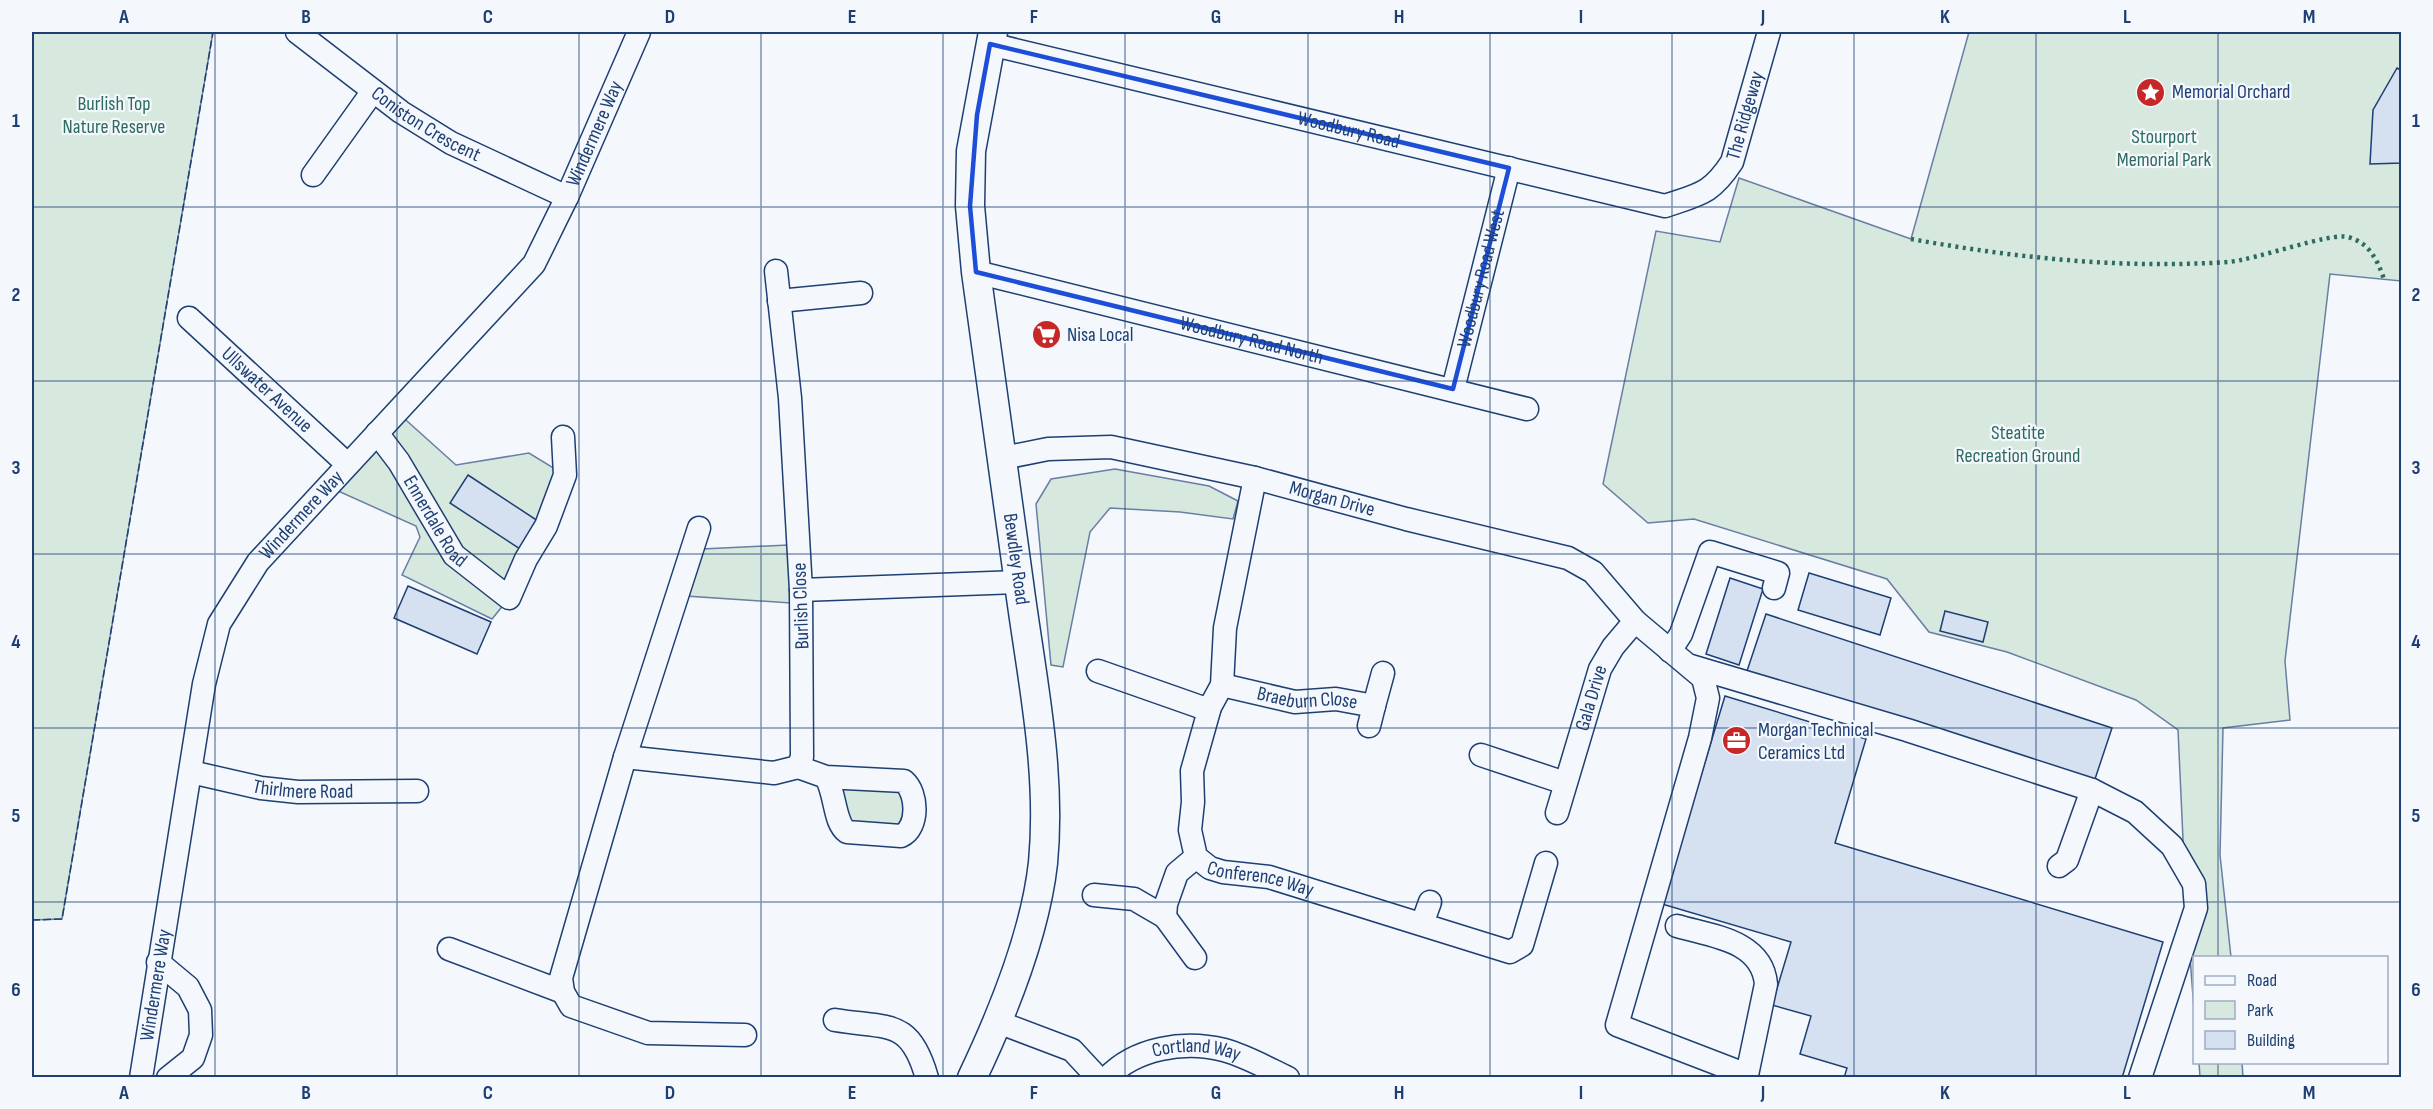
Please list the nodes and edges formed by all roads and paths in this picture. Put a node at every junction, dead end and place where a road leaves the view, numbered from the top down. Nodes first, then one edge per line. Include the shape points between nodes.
1 (297, 32) edge
2 (639, 32) edge
3 (1769, 32) edge
4 (991, 38) edge
5 (372, 91) junction
6 (1509, 168) junction
7 (313, 175) dead end
8 (1706, 192) joint
9 (567, 197) junction
10 (776, 271) dead end
11 (976, 272) junction
12 (861, 292) dead end
13 (779, 301) junction
14 (189, 318) dead end
15 (1453, 389) junction
16 (1527, 409) dead end
17 (376, 432) junction
18 (563, 437) dead end
19 (1003, 458) junction
20 (346, 463) junction
21 (1255, 478) junction
22 (699, 528) dead end
23 (1018, 582) junction
24 (1774, 588) dead end
25 (801, 590) junction
26 (1635, 621) junction
27 (1670, 651) junction
28 (1691, 666) junction
29 (1098, 670) dead end
30 (1383, 673) dead end
31 (1222, 685) junction
32 (1209, 710) junction
33 (1481, 755) dead end
34 (625, 757) junction
35 (798, 767) junction
36 (191, 772) junction
37 (826, 777) junction
38 (855, 779) junction
39 (1565, 783) junction
40 (2092, 790) junction
41 (417, 791) dead end
42 (837, 805) junction
43 (1557, 813) dead end
44 (1196, 857) junction
45 (1546, 863) dead end
46 (2059, 866) dead end
47 (1094, 895) dead end
48 (1430, 902) dead end
49 (1165, 917) junction
50 (1422, 924) junction
51 (1677, 926) dead end
52 (449, 949) dead end
53 (1196, 958) dead end
54 (158, 962) junction
55 (563, 992) junction
56 (835, 1020) dead end
57 (999, 1022) junction
58 (745, 1035) dead end
59 (1747, 1076) edge
60 (141, 1077) edge
61 (168, 1077) edge
62 (927, 1077) edge
63 (972, 1077) edge
64 (1098, 1077) edge
65 (1107, 1077) edge
66 (1288, 1077) edge
67 (2139, 1077) edge

1 - 5 street, Coniston Crescent
2 - 9 street, Windermere Way
3 - 8 street, The Ridgeway via 1732,162
4 - 6 street, Woodbury Road
4 - 11 main road, Bewdley Road via 971,151 970,206
5 - 7 street
5 - 9 street, Coniston Crescent via 451,142
6 - 8 street, Woodbury Road via 1665,206
6 - 15 street, Woodbury Road West
9 - 17 street, Windermere Way via 534,264
10 - 13 street, Burlish Close
11 - 15 street, Woodbury Road North
11 - 19 main road, Bewdley Road
12 - 13 street
13 - 25 street, Burlish Close via 790,398
14 - 20 street, Ullswater Avenue
15 - 16 street, Woodbury Road North
17 - 18 street, Ennerdale Road via 399,462 454,555 509,598 546,526 565,475
17 - 20 street, Windermere Way
19 - 21 street, Morgan Drive via 1048,449 1111,447
19 - 23 main road, Bewdley Road
20 - 36 street, Windermere Way via 258,562 219,624 204,684
21 - 26 street, Morgan Drive via 1568,558 1593,572
21 - 31 street, Conference Way via 1226,628
22 - 34 street
23 - 25 street
23 - 57 main road, Bewdley Road via 1037,702 1046,817 1034,912
24 - 27 street via 1778,573 1710,552 1681,634
25 - 35 street, Burlish Close via 804,744
26 - 27 street, Morgan Drive
26 - 39 street, Gala Drive via 1600,669
27 - 28 street, Morgan Drive
28 - 40 street
28 - 59 street via 1702,678 1708,698 1700,738 1617,1025
29 - 32 street
30 - 31 street, Braeburn Close via 1371,716 1336,699 1295,702
31 - 32 street, Conference Way
32 - 44 street, Conference Way via 1192,771 1190,830
33 - 39 street
34 - 35 street via 774,773
34 - 55 street via 561,978
35 - 37 street
36 - 41 street, Thirlmere Road via 298,792
36 - 54 street, Windermere Way
37 - 38 street
37 - 42 street
38 - 42 street via 840,792
38 - 42 street via 904,781 914,795 913,826 901,836 847,832 837,820
39 - 43 street, Gala Drive
40 - 46 street via 2067,860
40 - 67 street via 2135,812 2172,846 2194,884 2196,908
44 - 49 street via 1177,873
44 - 50 street, Conference Way via 1223,872 1269,877
45 - 50 street, Conference Way via 1522,945 1510,952
47 - 49 street via 1134,899
48 - 50 street
49 - 53 street
51 - 59 street via 1740,944 1763,970 1766,984
52 - 55 street
54 - 60 street, Windermere Way
54 - 61 street via 188,987 200,1010 201,1035 193,1058
55 - 58 street via 571,1006 648,1033
56 - 62 street via 898,1030 911,1039 920,1053
57 - 63 main road, Bewdley Road
57 - 64 street via 1072,1050
65 - 66 street, Cortland Way via 1138,1055 1198,1046 1225,1050

